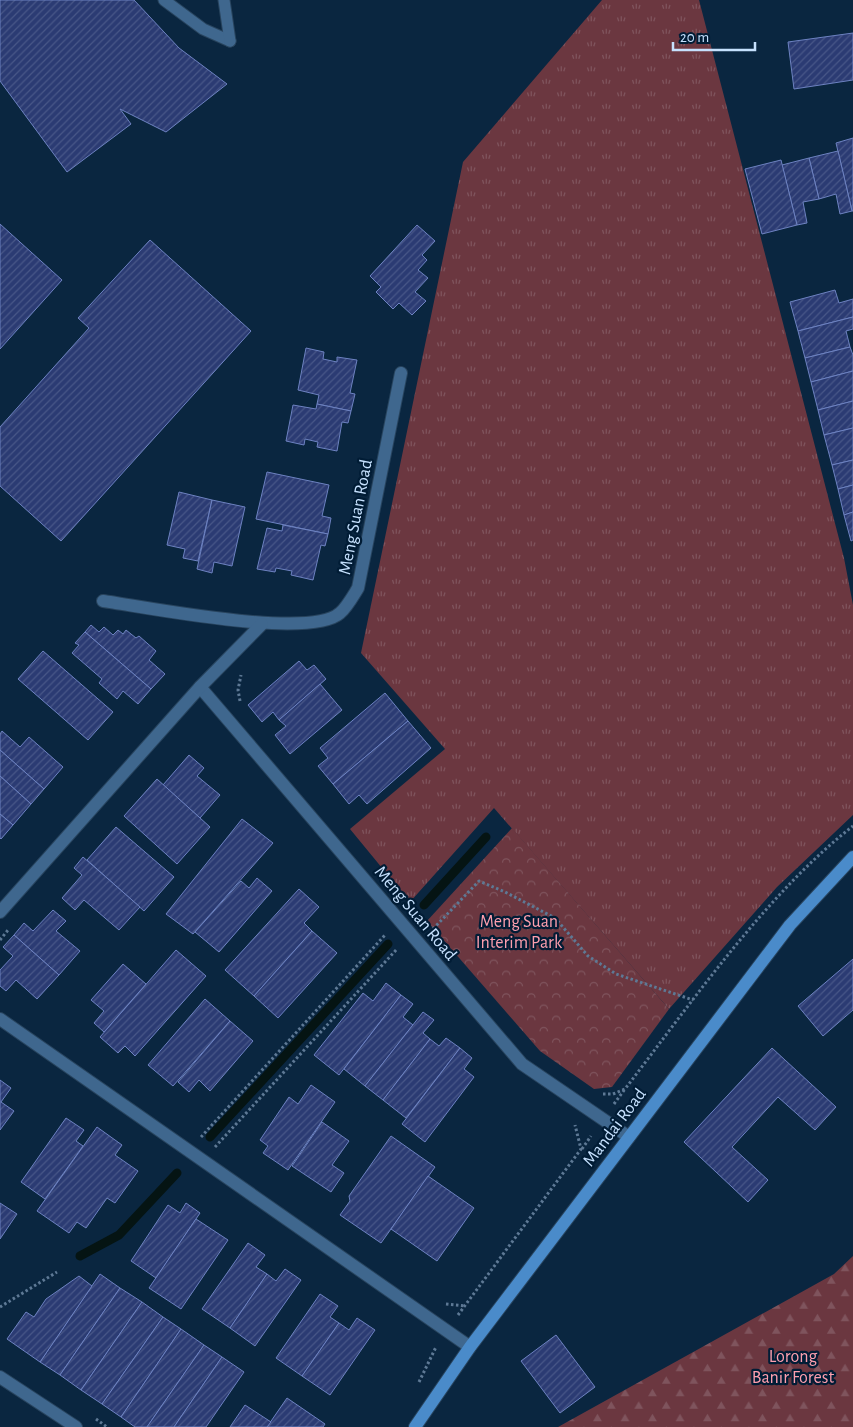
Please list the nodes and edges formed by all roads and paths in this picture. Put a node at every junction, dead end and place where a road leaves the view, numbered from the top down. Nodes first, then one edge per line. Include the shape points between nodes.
1 (164, 0) edge
2 (224, 0) edge
3 (401, 373) dead end
4 (103, 601) dead end
5 (262, 624) junction
6 (242, 667) dead end
7 (200, 687) junction
8 (241, 708) dead end
9 (853, 826) edge
10 (853, 857) edge
11 (0, 912) edge
12 (13, 925) dead end
13 (431, 931) dead end
14 (388, 932) dead end
15 (0, 940) edge
16 (400, 946) dead end
17 (693, 1000) junction
18 (0, 1019) edge
19 (594, 1095) dead end
20 (568, 1119) dead end
21 (629, 1137) junction
22 (199, 1139) dead end
23 (213, 1149) dead end
24 (57, 1272) dead end
25 (0, 1306) edge
26 (448, 1330) junction
27 (470, 1347) junction
28 (0, 1377) edge
29 (417, 1387) dead end
30 (76, 1427) edge
31 (415, 1427) edge

1 - 2 lane via 203,29 230,41
3 - 5 street, Meng Suan Road via 358,588 340,614 318,621
4 - 5 street, Meng Suan Road
5 - 7 street
6 - 8 path via 238,690
7 - 11 street
7 - 21 street, Meng Suan Road via 522,1064
9 - 17 path via 834,840 766,910
10 - 21 main road, Mandai Road via 790,925
12 - 15 path
13 - 17 path via 479,881 555,918 588,956 616,974
14 - 22 path
16 - 23 path
17 - 19 path via 625,1089 613,1094
18 - 26 street
20 - 26 path via 575,1124 582,1149
21 - 27 main road, Mandai Road
24 - 25 path
26 - 27 street
26 - 29 path via 433,1350
27 - 31 main road, Mandai Road
28 - 30 street

